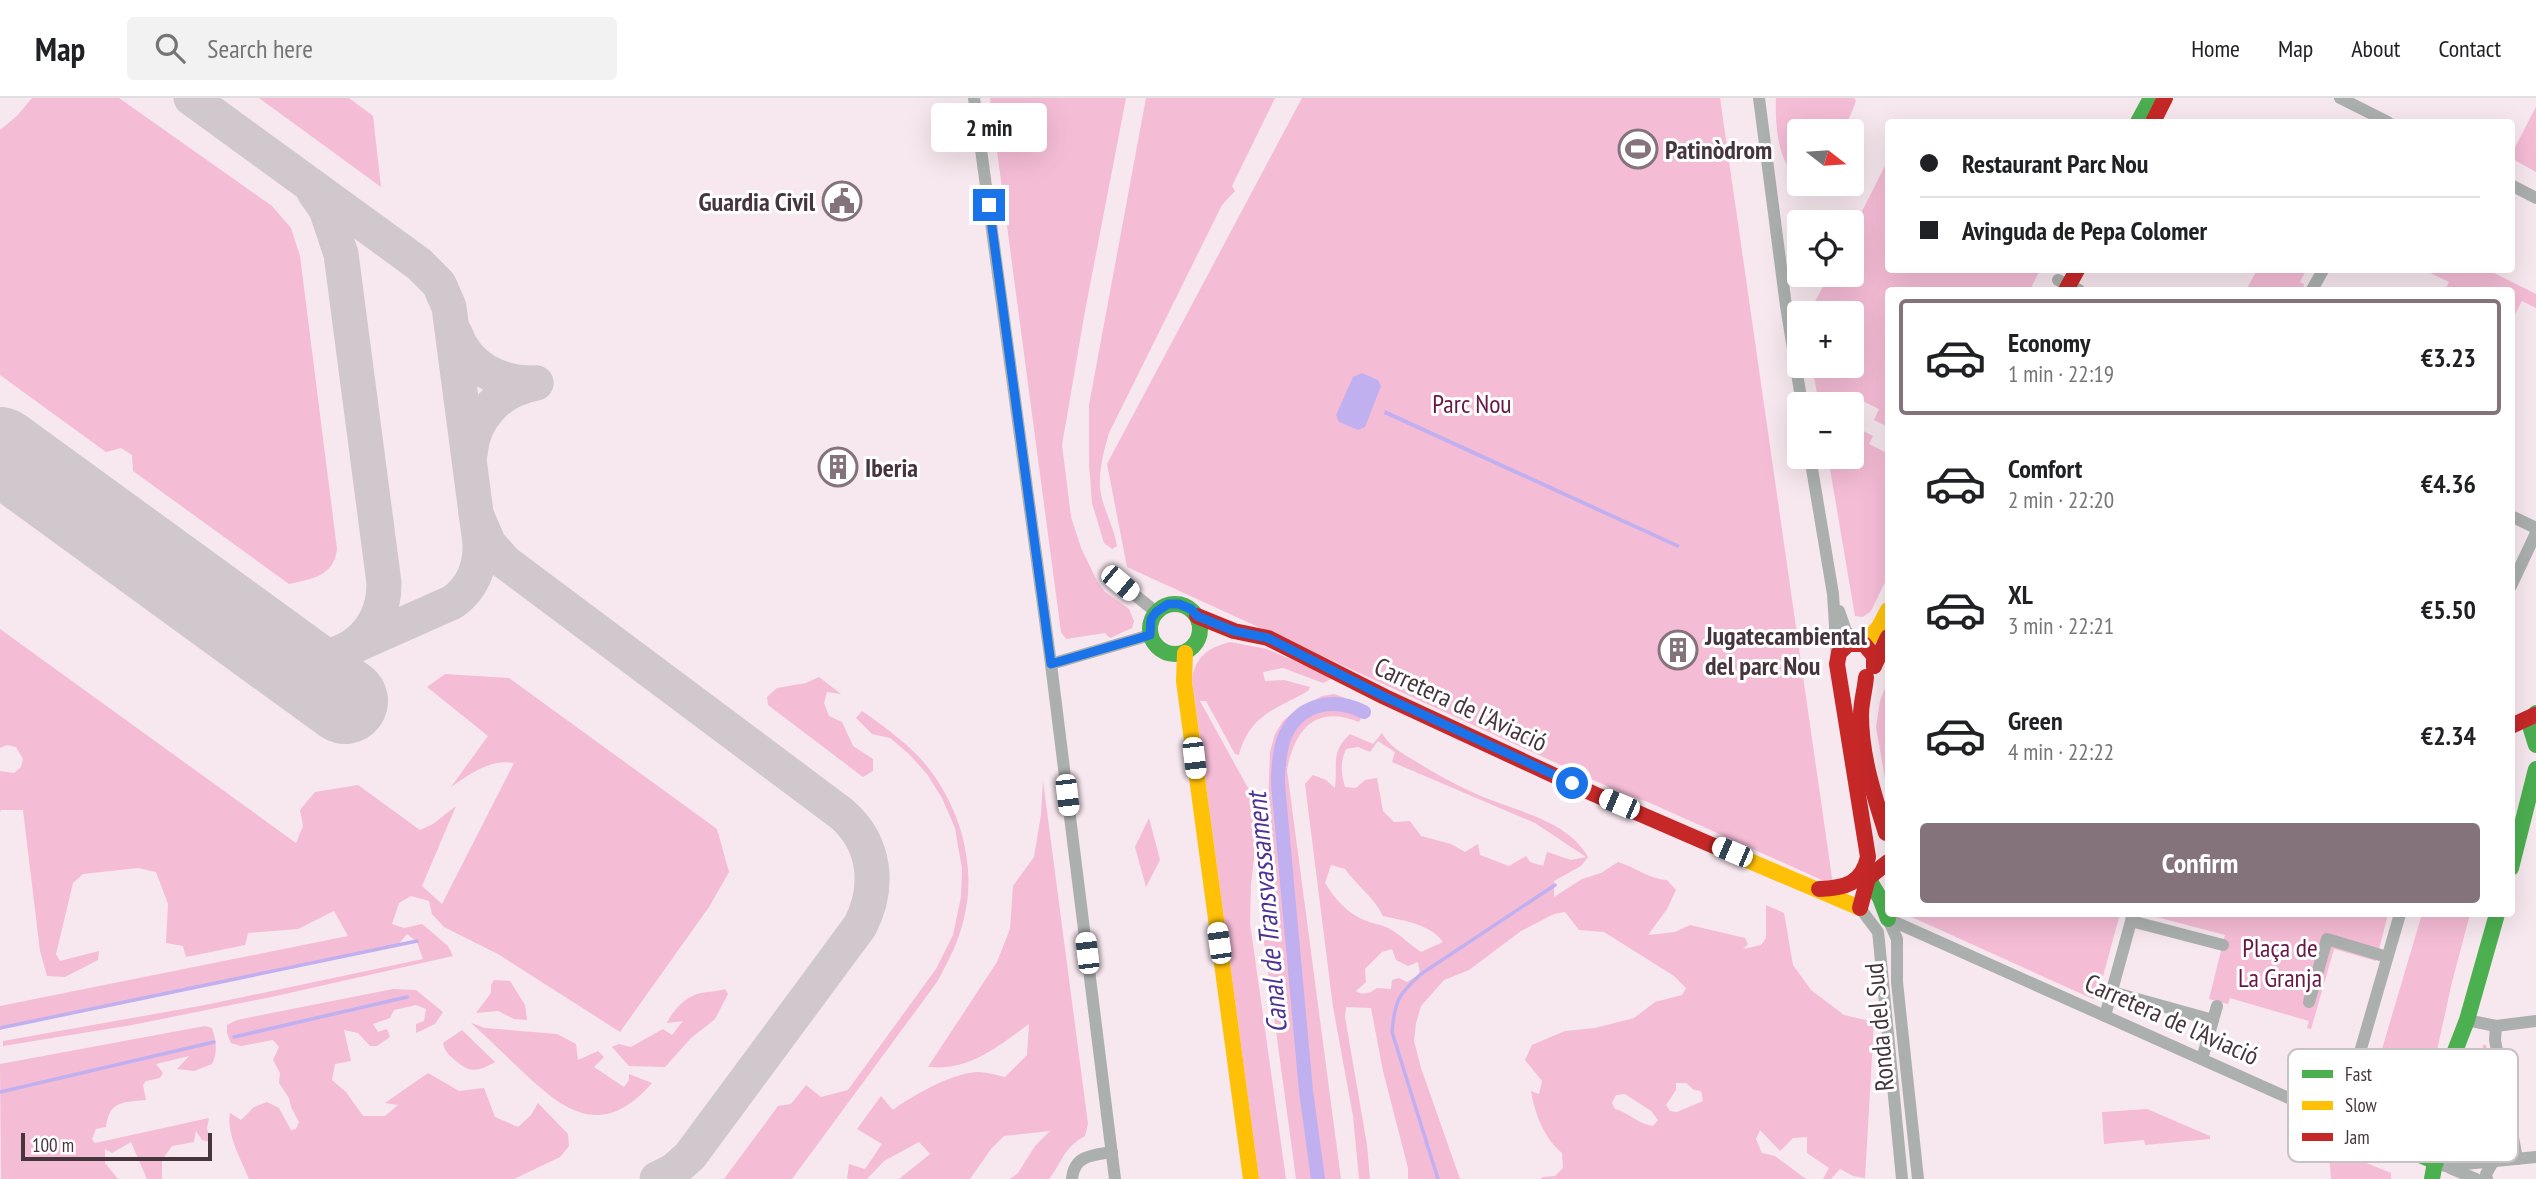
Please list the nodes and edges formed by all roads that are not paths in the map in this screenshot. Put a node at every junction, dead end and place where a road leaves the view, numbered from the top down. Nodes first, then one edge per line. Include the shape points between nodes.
1 (974, 98) edge
2 (1759, 98) edge
3 (2151, 98) edge
4 (2165, 98) edge
5 (2340, 98) edge
6 (2140, 119) edge
7 (2154, 119) edge
8 (2382, 119) edge
9 (2515, 187) edge
10 (2536, 198) edge
11 (1800, 392) edge
12 (1812, 469) edge
13 (2515, 518) edge
14 (2536, 531) edge
15 (2515, 577) edge
16 (1120, 583) dead end
17 (1833, 594) junction
18 (1156, 612) junction
19 (1197, 616) junction
20 (1885, 616) edge
21 (1234, 631) junction
22 (1150, 635) junction
23 (1861, 643) junction
24 (1885, 644) edge
25 (1189, 650) junction
26 (1168, 654) junction
27 (1051, 664) junction
28 (1838, 664) junction
29 (1870, 672) junction
30 (1184, 681) junction
31 (2535, 714) edge
32 (2515, 724) edge
33 (2515, 736) edge
34 (2535, 744) edge
35 (2536, 769) edge
36 (2536, 807) edge
37 (1885, 828) edge
38 (2524, 828) junction
39 (1885, 833) edge
40 (1867, 851) junction
41 (2515, 856) edge
42 (1885, 862) edge
43 (1885, 863) edge
44 (1866, 875) junction
45 (1819, 888) junction
46 (1860, 908) junction
47 (1885, 911) edge
48 (2132, 917) edge
49 (2399, 917) edge
50 (2496, 917) edge
51 (1888, 919) joint
52 (2223, 945) dead end
53 (2387, 957) junction
54 (2112, 992) junction
55 (2309, 1002) dead end
56 (2217, 1006) dead end
57 (2105, 1016) junction
58 (2213, 1020) junction
59 (2467, 1020) junction
60 (2536, 1021) edge
61 (2496, 1026) junction
62 (2361, 1049) edge
63 (2456, 1049) edge
64 (2497, 1049) edge
65 (2202, 1059) junction
66 (2288, 1098) edge
67 (1112, 1152) junction
68 (2536, 1157) edge
69 (2518, 1159) edge
70 (2493, 1162) joint
71 (2442, 1169) edge
72 (1072, 1179) edge
73 (1115, 1179) edge
74 (1251, 1179) edge
75 (1902, 1179) edge
76 (1918, 1179) edge
77 (2432, 1179) edge
78 (2476, 1179) edge
79 (2487, 1179) edge

1 - 27 street
2 - 11 street
3 - 6 street
4 - 7 street
5 - 8 street
9 - 10 street
12 - 17 street
13 - 14 street
14 - 15 street
16 - 18 street
17 - 23 street via 1846,631
17 - 28 street
18 - 19 street via 1168,604 1179,604
18 - 22 street
19 - 21 street, Carretera de l'Aviació
19 - 25 street via 1200,633
20 - 23 street
21 - 25 street
21 - 45 street, Carretera de l'Aviació via 1268,638 1594,794
22 - 26 street
22 - 27 street
23 - 28 street via 1843,648
23 - 29 street via 1874,656
24 - 29 street
25 - 26 street
25 - 30 street
26 - 30 street
27 - 67 street
28 - 29 street via 1842,675 1853,680
28 - 40 street
29 - 37 street via 1861,731
30 - 74 street
31 - 32 street
31 - 34 street via 2531,729
33 - 34 street
35 - 38 street
36 - 38 street
38 - 41 street
39 - 40 street via 1872,835
40 - 42 street via 1875,862
40 - 44 street
43 - 44 street
44 - 45 street via 1834,889
44 - 46 street
44 - 47 street, Ronda del Sud
45 - 46 street, Carretera de l'Aviació
46 - 75 street, Ronda del Sud via 1878,932
48 - 52 street
48 - 54 street
49 - 53 street
50 - 59 street
51 - 57 street, Carretera de l'Aviació
51 - 76 street, Ronda del Sud via 1897,939 1897,982
53 - 55 street via 2328,939
53 - 62 street
54 - 57 street
54 - 58 street
56 - 58 street
57 - 65 street, Carretera de l'Aviació
58 - 65 street
59 - 61 street
59 - 63 street
60 - 61 street
61 - 64 street
65 - 66 street, Carretera de l'Aviació
67 - 72 street via 1079,1160
67 - 73 street
68 - 69 street
70 - 71 street
70 - 79 street
71 - 77 street
71 - 78 street, Carretera de l'Aviació

